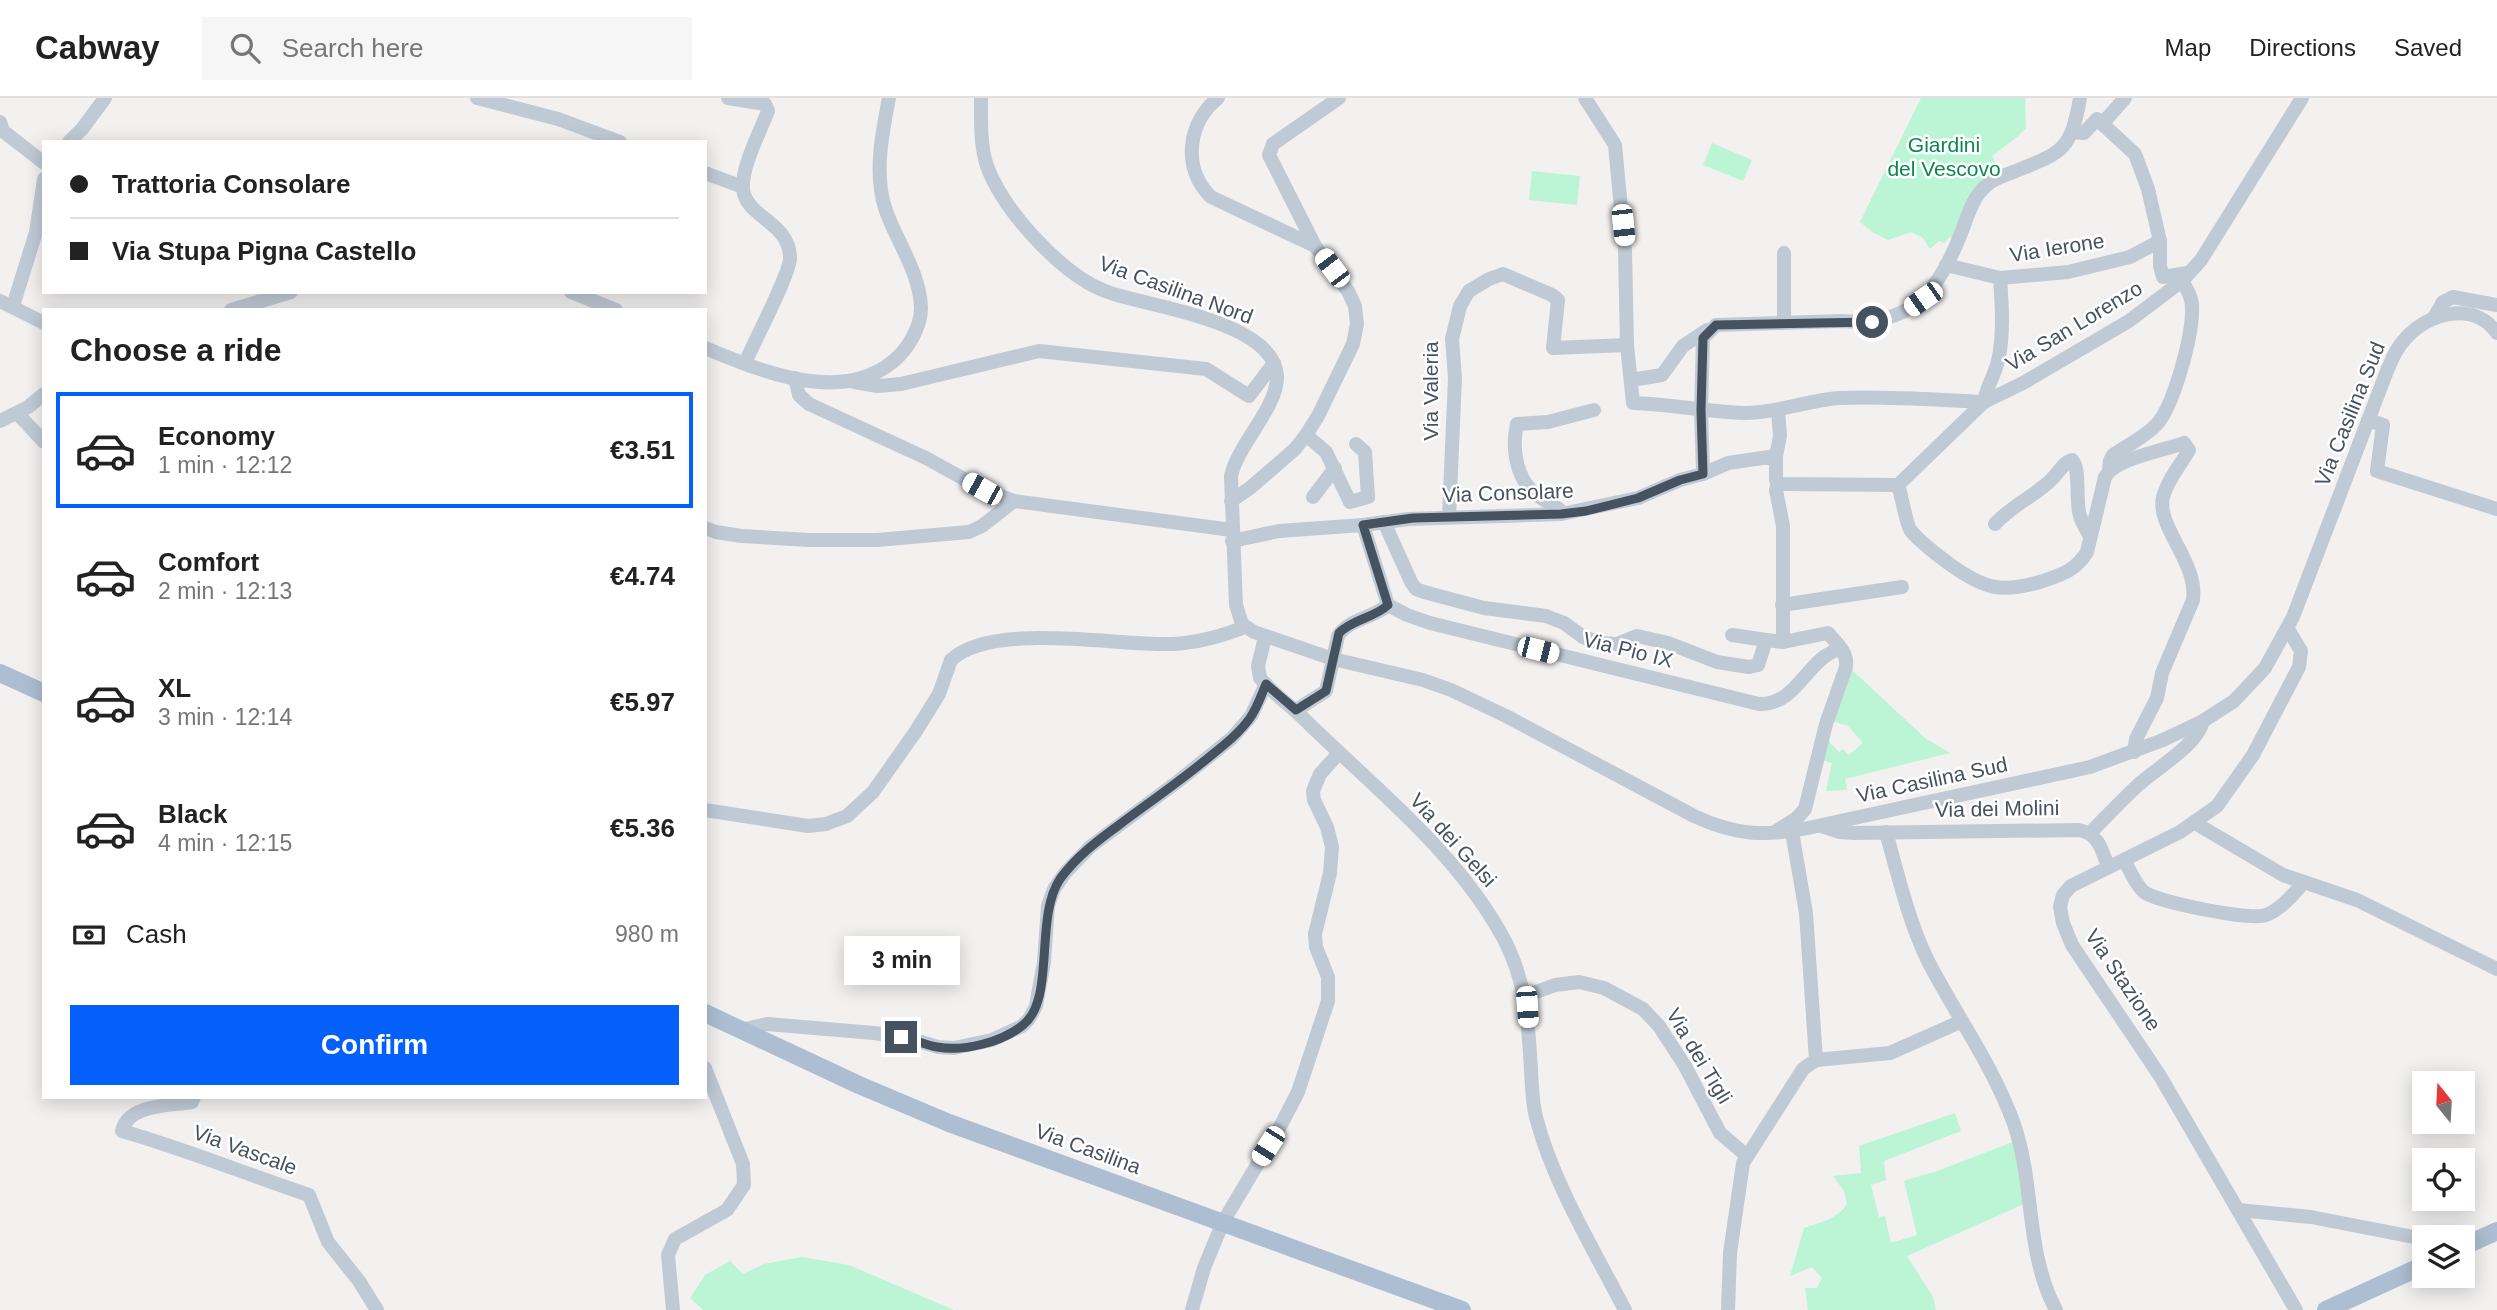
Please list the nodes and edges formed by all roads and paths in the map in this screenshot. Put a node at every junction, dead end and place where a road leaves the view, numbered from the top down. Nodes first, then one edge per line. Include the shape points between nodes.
1 (104, 98) edge
2 (477, 98) edge
3 (728, 98) edge
4 (889, 98) edge
5 (981, 98) edge
6 (1218, 98) edge
7 (1339, 98) edge
8 (1586, 98) edge
9 (2080, 98) edge
10 (2124, 98) edge
11 (2302, 98) edge
12 (0, 122) edge
13 (2102, 124) junction
14 (2073, 132) junction
15 (71, 140) edge
16 (615, 140) edge
17 (42, 161) edge
18 (707, 174) edge
19 (743, 187) junction
20 (42, 192) edge
21 (2160, 241) junction
22 (1315, 246) junction
23 (1784, 253) dead end
24 (1946, 265) junction
25 (2186, 277) junction
26 (2000, 278) junction
27 (284, 294) edge
28 (576, 294) edge
29 (6, 304) edge
30 (2497, 305) edge
31 (238, 308) edge
32 (611, 308) edge
33 (2434, 318) junction
34 (42, 322) edge
35 (1784, 323) junction
36 (1716, 325) junction
37 (2497, 333) edge
38 (1627, 345) junction
39 (707, 349) edge
40 (745, 363) junction
41 (1274, 363) junction
42 (795, 378) junction
43 (1631, 380) junction
44 (853, 382) junction
45 (42, 395) edge
46 (1984, 402) junction
47 (1594, 410) dead end
48 (1701, 410) junction
49 (1778, 410) junction
50 (17, 413) junction
51 (2368, 420) junction
52 (0, 421) edge
53 (1306, 435) junction
54 (42, 440) edge
55 (1356, 444) dead end
56 (1776, 456) junction
57 (2113, 467) junction
58 (1335, 468) junction
59 (1703, 474) junction
60 (1777, 482) junction
61 (1898, 485) junction
62 (1313, 497) dead end
63 (1014, 501) junction
64 (1231, 501) junction
65 (2497, 509) edge
66 (1561, 514) junction
67 (1449, 517) junction
68 (1384, 522) junction
69 (1995, 524) dead end
70 (1363, 525) junction
71 (707, 529) edge
72 (1232, 536) junction
73 (2090, 537) junction
74 (1902, 587) dead end
75 (1388, 605) junction
76 (1782, 605) junction
77 (1245, 627) junction
78 (2288, 629) junction
79 (1732, 635) dead end
80 (1265, 637) junction
81 (1766, 640) junction
82 (1783, 642) junction
83 (1841, 649) junction
84 (1334, 659) junction
85 (0, 673) edge
86 (1266, 684) junction
87 (42, 693) edge
88 (1296, 710) junction
89 (2203, 721) junction
90 (2134, 752) junction
91 (1339, 753) junction
92 (707, 810) edge
93 (2195, 823) junction
94 (1821, 825) junction
95 (1792, 832) junction
96 (1886, 832) junction
97 (2090, 833) junction
98 (1771, 834) junction
99 (2124, 860) junction
100 (2108, 867) junction
101 (2303, 883) junction
102 (2497, 969) edge
103 (1525, 996) junction
104 (707, 1014) edge
105 (1962, 1021) junction
106 (741, 1030) junction
107 (1816, 1060) junction
108 (707, 1073) edge
109 (193, 1099) edge
110 (1747, 1156) junction
111 (2238, 1209) junction
112 (1223, 1222) junction
113 (2497, 1231) edge
114 (2412, 1238) edge
115 (2475, 1241) edge
116 (2412, 1271) edge
117 (2295, 1308) edge
118 (377, 1310) edge
119 (673, 1310) edge
120 (1192, 1310) edge
121 (1462, 1310) edge
122 (1625, 1310) edge
123 (1728, 1310) edge
124 (2056, 1310) edge
125 (2326, 1310) edge

1 - 15 street
2 - 16 street via 558,119
3 - 19 street via 756,101 768,111
4 - 44 street via 879,170 881,189 920,293 921,312 915,335 896,359
5 - 41 street, Via Casilina Nord via 987,165 1000,194 1057,260 1104,291 1244,334 1261,345
6 - 22 street via 1203,113 1194,133 1191,157 1200,187 1211,197
7 - 22 street via 1270,148 1270,162
8 - 38 street via 1615,145 1625,251
9 - 14 street
10 - 13 street
11 - 25 street, Via San Lorenzo
12 - 17 street via 3,131
13 - 14 street via 2096,120 2084,133
13 - 21 street via 2135,154
14 - 24 street via 2054,154 1988,183 1975,200
18 - 19 street
19 - 40 street via 752,207 784,237 790,261
20 - 29 street via 36,232
21 - 25 street via 2163,277
21 - 26 street, Via Ierone via 2130,257 2087,268
22 - 53 street via 1348,291 1356,324 1353,344
23 - 35 street
24 - 26 street, Via Ierone
24 - 35 street via 1935,286 1903,313 1872,322
25 - 46 street, Via San Lorenzo via 2129,321
25 - 57 street via 2193,312 2182,369 2165,414 2113,455
26 - 46 street, Via Ierone via 1999,358
27 - 31 street
28 - 32 street
29 - 34 street
30 - 33 street, Via Casilina Sud via 2453,297 2443,302
33 - 37 street via 2470,315
33 - 51 street, Via Casilina Sud via 2399,346
35 - 36 street
36 - 43 street via 1683,346 1662,375
36 - 48 street via 1703,338
38 - 43 street
38 - 67 street, Via Valeria via 1553,348 1556,297 1503,274 1465,297 1452,340 1455,378
39 - 40 street
40 - 42 street
41 - 44 street via 1249,396 1206,369 1039,351 901,384 878,387
41 - 64 street via 1276,386 1235,462
42 - 44 street
42 - 63 street, Via Consolare via 799,396 809,404
43 - 48 street via 1633,403
45 - 50 street
46 - 49 street via 1839,398
46 - 61 street
47 - 66 street via 1548,422 1517,424 1515,445 1522,478
48 - 49 street
48 - 59 street
49 - 56 street
50 - 52 street
50 - 54 street
51 - 65 street via 2383,425 2376,471
51 - 78 street, Via Casilina Sud
53 - 58 street via 1326,452
53 - 64 street
55 - 58 street via 1365,452 1368,497 1350,502
56 - 59 street, Via Consolare via 1728,463
56 - 60 street
57 - 73 street via 2105,477
57 - 90 street via 2185,443 2189,447 2162,505 2190,570 2193,600
58 - 62 street
59 - 66 street, Via Consolare via 1638,498
60 - 61 street
60 - 76 street via 1783,526
61 - 73 street via 1912,532 1938,557 1978,583 2022,587 2072,570 2087,552
63 - 71 street via 969,532 877,540 777,539
63 - 72 street, Via Consolare
64 - 72 street
66 - 67 street, Via Consolare
67 - 68 street, Via Consolare
68 - 70 street, Via Consolare
68 - 81 street via 1411,582 1424,592 1483,608 1546,616 1601,643 1641,637 1710,660 1749,667 1759,663
69 - 73 street via 2072,460 2077,466 2080,518
70 - 72 street, Via Consolare
70 - 75 street
72 - 77 street via 1236,610
74 - 76 street
75 - 83 street, Via Pio IX via 1430,623 1759,704 1783,699 1824,657
75 - 84 street via 1342,630
76 - 82 street
77 - 80 street, Via Casilina Sud
77 - 92 street via 1178,644 1024,638 970,648 951,660 939,694 916,731 873,792 847,816 808,826
78 - 89 street, Via Casilina Sud via 2253,682
78 - 93 street, Via Stazione via 2301,656 2291,685 2225,797
79 - 81 street
80 - 84 street, Via Casilina Sud
80 - 86 street via 1258,670
81 - 82 street
82 - 83 street via 1828,633
83 - 98 street via 1846,667 1805,809
84 - 88 street via 1326,691
84 - 98 street, Via Casilina Sud via 1451,690 1702,820 1737,832
85 - 87 main road
86 - 88 street, Via dei Gelsi
86 - 106 street via 1251,716 1232,738 1090,847 1061,878 1048,906 1036,1006 1022,1026 992,1040 954,1048 887,1034 772,1024
88 - 91 street, Via dei Gelsi
89 - 90 street, Via Casilina Sud
89 - 97 street via 2192,740
90 - 94 street, Via Casilina Sud via 2072,772
91 - 103 street, Via dei Gelsi via 1464,879 1504,941
91 - 112 street via 1318,777 1313,791 1332,848 1315,939 1328,977 1328,1001 1294,1099
93 - 99 street, Via Stazione
93 - 101 street
94 - 95 street, Via Casilina Sud
94 - 96 street, Via dei Molini via 1845,832
95 - 98 street, Via Casilina Sud
95 - 107 street via 1806,913
96 - 97 street, Via dei Molini via 2070,829
96 - 105 street via 1918,938
97 - 100 street
99 - 100 street, Via Stazione
99 - 101 street via 2137,884 2150,896 2255,917 2271,912
100 - 111 street, Via Stazione via 2065,892 2060,907 2064,927
101 - 102 street via 2357,900
103 - 110 street, Via dei Tigli via 1578,982 1604,988 1643,1009 1679,1057 1720,1133
103 - 122 street, Via dei Gelsi via 1539,1128 1575,1213
104 - 106 main road, Via Casilina
105 - 107 street via 1890,1053
105 - 124 street via 2002,1093 2020,1143 2035,1245
106 - 112 main road, Via Casilina via 928,1115
107 - 110 street via 1803,1069
108 - 119 street via 743,1164 744,1185 727,1210 675,1239 668,1255
109 - 118 street, Via Vascale via 136,1112 124,1121 122,1131 309,1195 328,1242
110 - 123 street via 1730,1246
111 - 114 street via 2311,1217
111 - 117 street, Via Stazione
112 - 120 street
112 - 121 main road, Via Casilina
113 - 115 main road
116 - 125 main road

